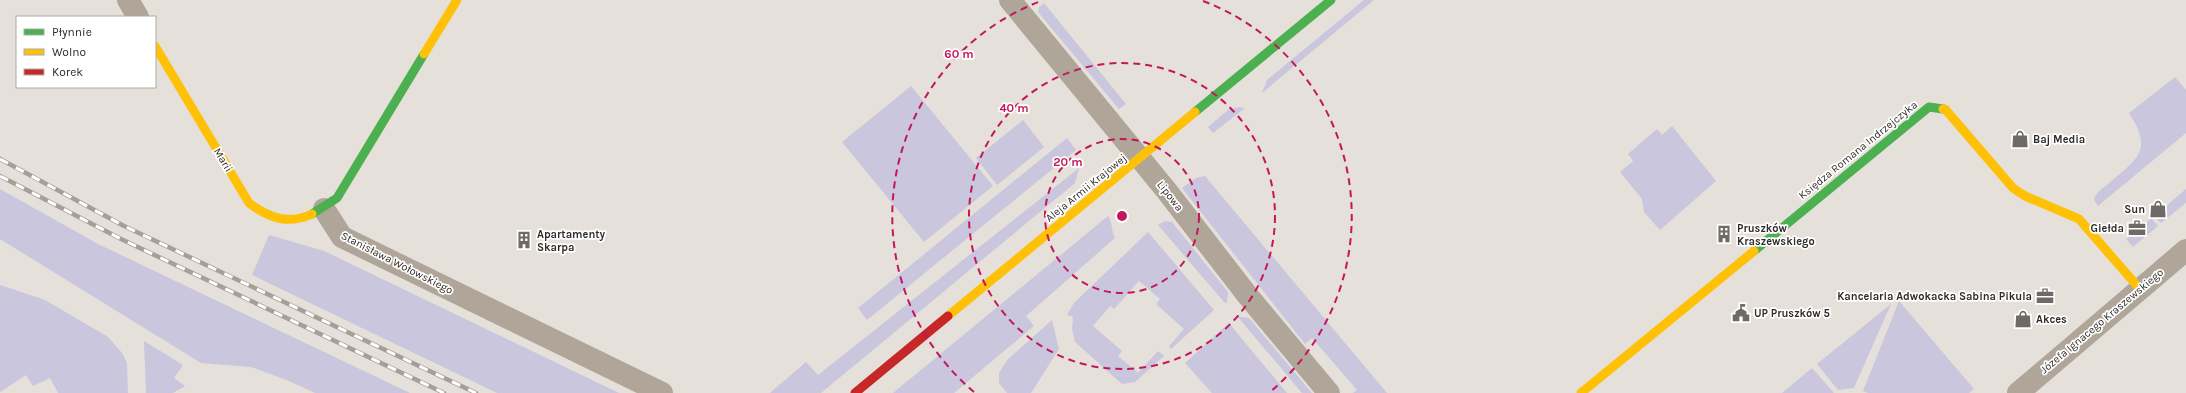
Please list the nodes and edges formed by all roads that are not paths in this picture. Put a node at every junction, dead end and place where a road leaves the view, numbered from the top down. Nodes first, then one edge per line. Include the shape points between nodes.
1 (128, 0) edge
2 (457, 0) edge
3 (1010, 0) edge
4 (1331, 0) edge
5 (137, 16) edge
6 (156, 48) edge
7 (1140, 159) junction
8 (324, 209) junction
9 (2186, 250) edge
10 (2139, 288) junction
11 (662, 393) edge
12 (856, 393) edge
13 (1329, 393) edge
14 (1581, 393) edge
15 (2018, 393) edge

1 - 5 street
2 - 8 street via 341,193
3 - 7 street, Lipowa
4 - 7 street, Aleja Armii Krajowej
6 - 8 street, Marii via 249,203 268,217 286,221 298,221
7 - 12 street, Aleja Armii Krajowej
7 - 13 street, Lipowa via 1248,296
8 - 11 street, Stanisława Wołowskiego via 342,238
9 - 10 street, Józefa Ignacego Kraszewskiego
10 - 14 street, Księdza Romana Indrzejczyka via 2079,219 2013,188 1945,109 1930,107
10 - 15 street, Józefa Ignacego Kraszewskiego

